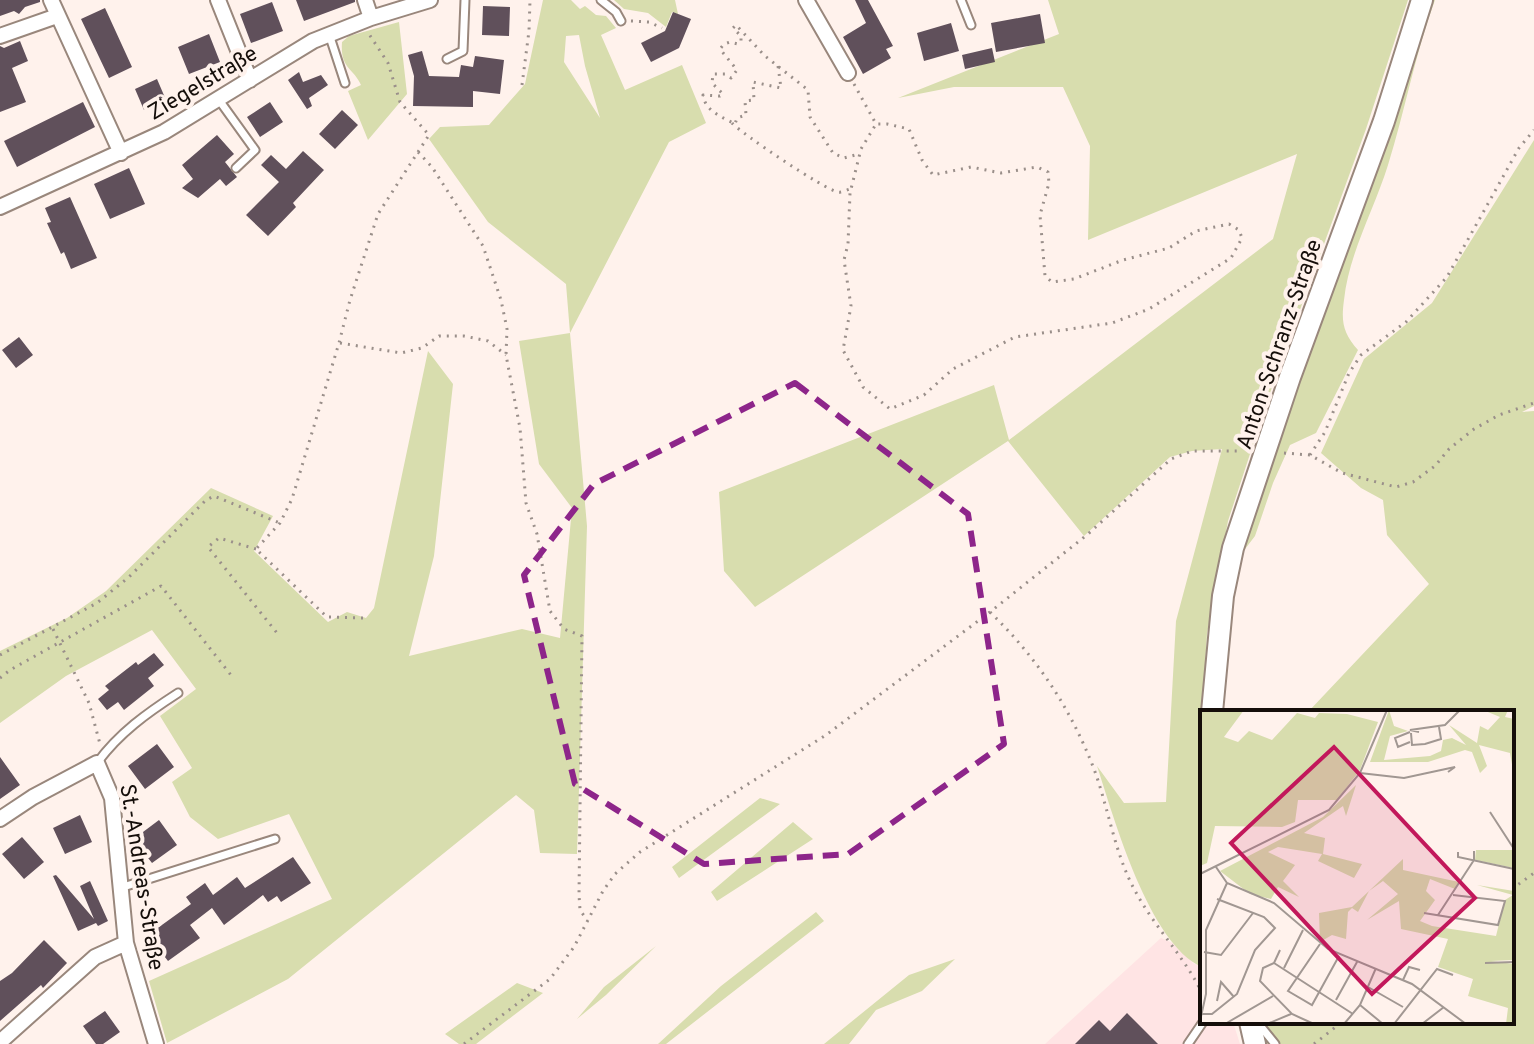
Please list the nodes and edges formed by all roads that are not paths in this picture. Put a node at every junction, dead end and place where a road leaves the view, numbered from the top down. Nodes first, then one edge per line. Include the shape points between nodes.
1 (51, 0) edge
2 (218, 0) edge
3 (365, 0) edge
4 (430, 0) edge
5 (465, 0) edge
6 (601, 0) edge
7 (806, 0) edge
8 (961, 0) edge
9 (1422, 0) edge
10 (57, 16) junction
11 (366, 20) junction
12 (621, 21) road end
13 (971, 25) dead end
14 (329, 34) junction
15 (0, 36) edge
16 (447, 59) dead end
17 (848, 73) road end
18 (250, 80) junction
19 (345, 83) dead end
20 (219, 100) junction
21 (121, 153) junction
22 (236, 168) dead end
23 (0, 207) edge
24 (178, 693) dead end
25 (1212, 710) edge
26 (97, 763) junction
27 (0, 819) edge
28 (275, 839) dead end
29 (120, 888) junction
30 (126, 943) junction
31 (1202, 1024) edge
32 (1252, 1030) edge
33 (0, 1042) edge
34 (156, 1044) edge
35 (1188, 1044) edge
36 (1275, 1044) edge

1 - 10 street
2 - 18 street
3 - 11 street
4 - 11 street, Ziegelstraße
5 - 16 lane via 463,51
6 - 12 lane
7 - 17 street
8 - 13 lane
9 - 25 main road, Anton-Schranz-Straße via 1233,548
10 - 15 street
10 - 21 street
11 - 14 street, Ziegelstraße
14 - 18 street, Ziegelstraße
14 - 19 lane
18 - 20 street, Ziegelstraße
20 - 21 street, Ziegelstraße
20 - 22 lane via 255,150
21 - 23 street, Ziegelstraße
24 - 26 lane via 114,741
26 - 27 street
26 - 29 street, St.-Andreas-Straße via 112,798
28 - 29 lane
29 - 30 street, St.-Andreas-Straße
30 - 33 street via 95,957
30 - 34 street, St.-Andreas-Straße
31 - 35 lane
32 - 36 lane via 1262,1028

